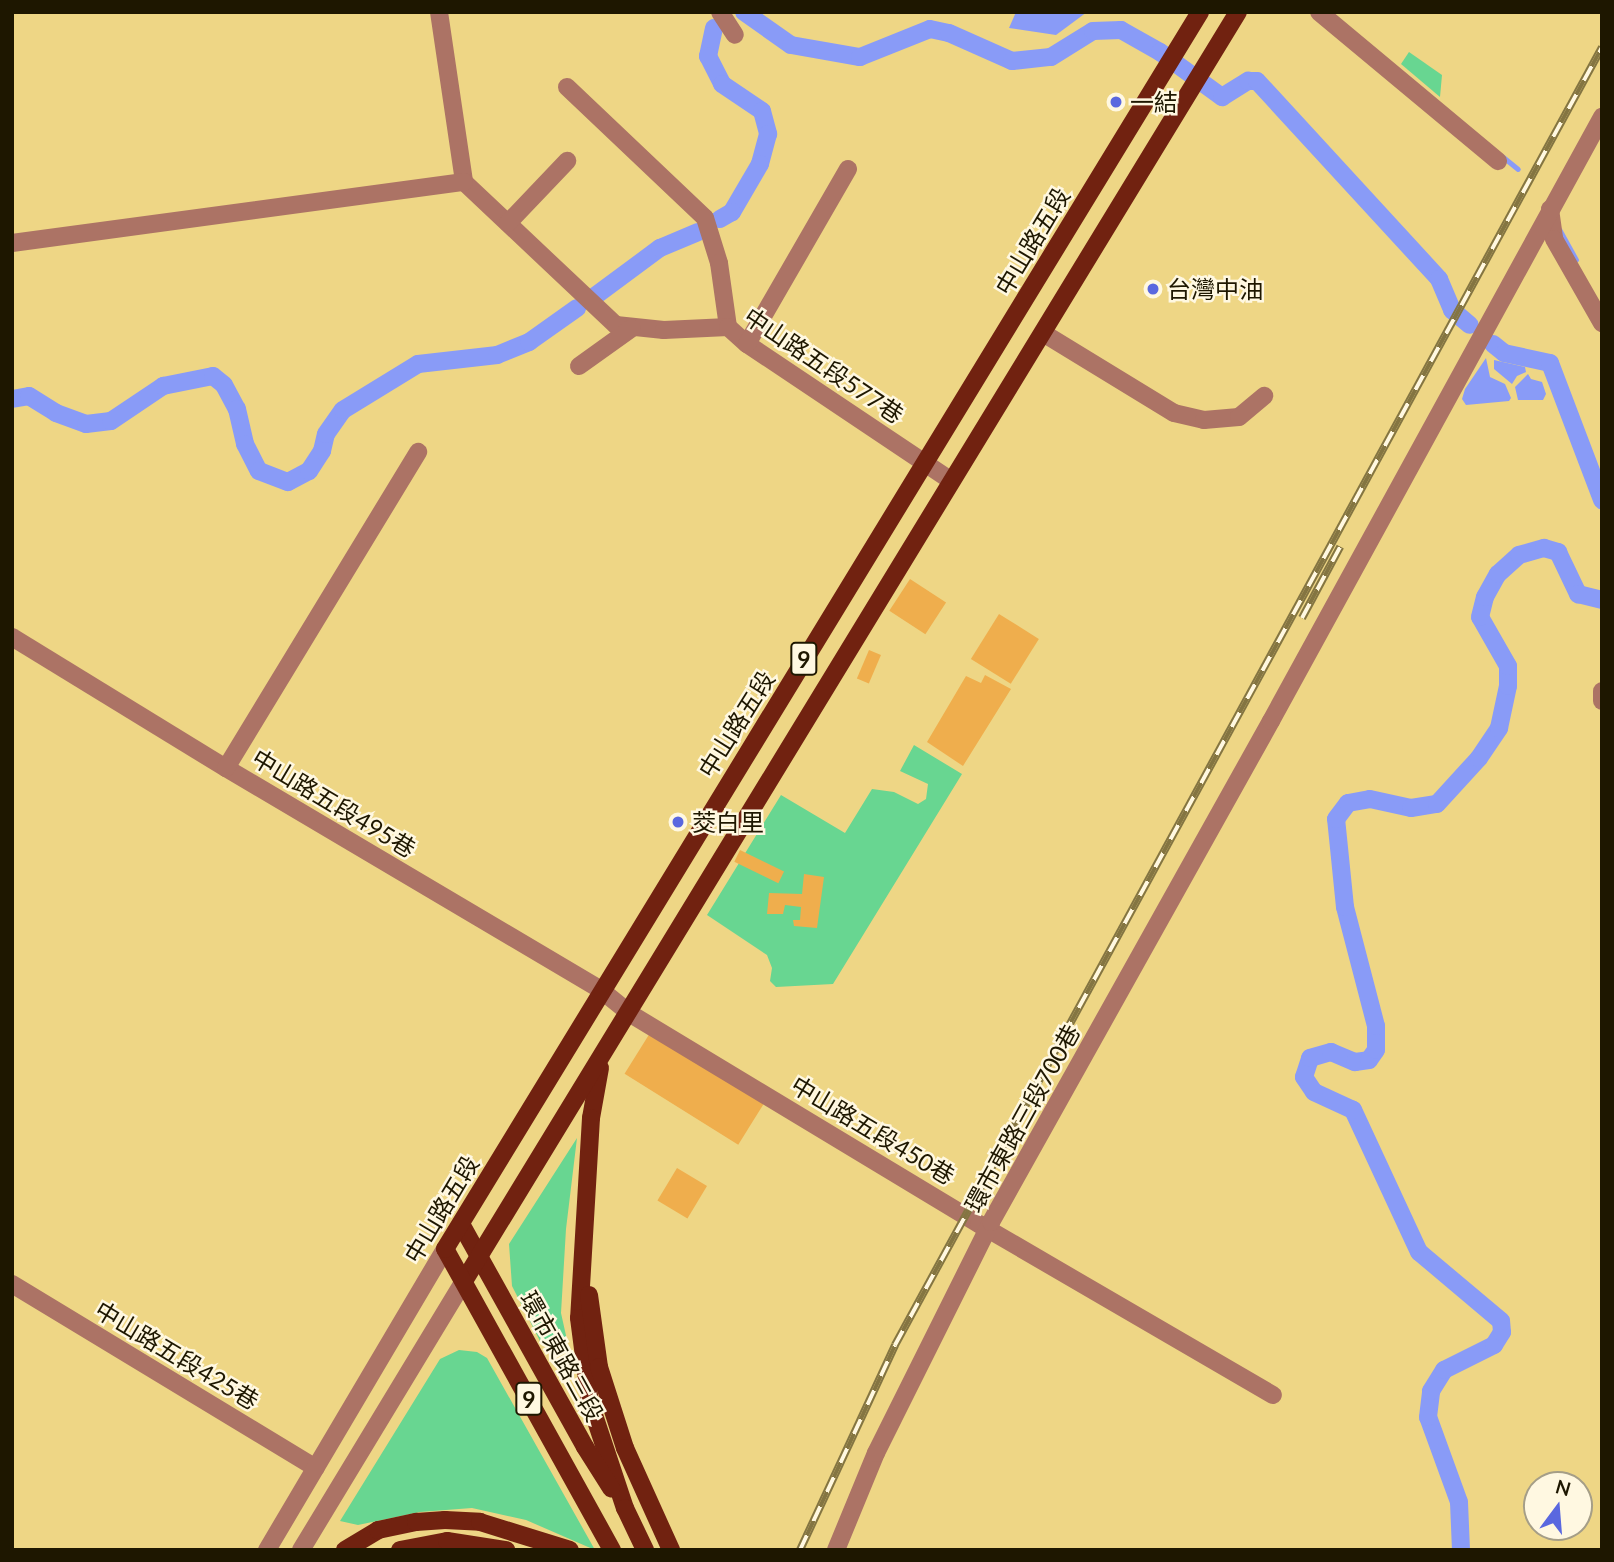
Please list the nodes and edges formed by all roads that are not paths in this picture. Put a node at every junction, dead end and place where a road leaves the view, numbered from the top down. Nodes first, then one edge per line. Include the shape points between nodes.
1 (439, 12) edge
2 (720, 12) edge
3 (1200, 12) edge
4 (1238, 12) edge
5 (1320, 12) edge
6 (735, 35) dead end
7 (567, 87) dead end
8 (1602, 117) edge
9 (567, 161) dead end
10 (1498, 161) dead end
11 (848, 169) dead end
12 (464, 182) junction
13 (1550, 209) junction
14 (508, 223) junction
15 (12, 243) edge
16 (1602, 323) edge
17 (728, 327) junction
18 (632, 328) junction
19 (1043, 333) junction
20 (747, 344) junction
21 (579, 366) dead end
22 (1264, 396) dead end
23 (418, 452) dead end
24 (925, 462) junction
25 (950, 480) junction
26 (12, 637) edge
27 (1602, 691) edge
28 (1602, 701) edge
29 (226, 768) junction
30 (601, 990) junction
31 (629, 1013) junction
32 (603, 1054) junction
33 (461, 1224) junction
34 (988, 1228) junction
35 (445, 1248) junction
36 (583, 1257) junction
37 (479, 1258) junction
38 (464, 1281) junction
39 (12, 1284) edge
40 (1273, 1395) dead end
41 (316, 1468) junction
42 (625, 1508) junction
43 (267, 1550) edge
44 (301, 1550) edge
45 (345, 1550) edge
46 (400, 1550) edge
47 (506, 1550) edge
48 (570, 1550) edge
49 (612, 1550) edge
50 (645, 1550) edge
51 (671, 1550) edge
52 (836, 1550) edge

1 - 12 street
2 - 6 street
3 - 24 main road, 中山路五段 / 9
4 - 19 main road, 9
5 - 10 street
7 - 17 street via 705,218 721,274
8 - 13 street, 環市東路三段700巷
9 - 14 street
11 - 20 street
12 - 14 street, 中山路五段577巷
12 - 15 street
13 - 16 street via 1554,239
13 - 34 street, 環市東路三段700巷
14 - 18 street, 中山路五段577巷 via 616,325
17 - 18 street, 中山路五段577巷
17 - 20 street, 中山路五段577巷
18 - 21 street
19 - 22 street via 1174,413 1204,420 1238,417
19 - 25 main road, 9
20 - 24 street, 中山路五段577巷
23 - 29 street
24 - 25 street, 中山路五段577巷
24 - 30 main road, 中山路五段 / 9
25 - 31 main road, 9
26 - 29 street, 中山路五段495巷
27 - 28 street
29 - 30 street, 中山路五段495巷
30 - 31 street, 中山路五段495巷
30 - 33 main road, 中山路五段 / 9
31 - 32 main road, 9
31 - 34 street, 中山路五段450巷
32 - 36 main road via 591,1118
32 - 37 main road, 9
33 - 35 main road, 中山路五段 / 9
33 - 37 main road, 環市東路三段 / 9
34 - 40 street, 中山路五段450巷
34 - 52 street, 環市東路三段700巷 via 876,1453
35 - 38 main road, 環市東路三段 / 9
35 - 41 street, 中山路五段
36 - 42 main road via 579,1318 590,1403
36 - 51 main road via 599,1367 625,1448
37 - 38 main road, 9
37 - 42 main road, 環市東路三段 / 9 via 585,1447
38 - 44 street
38 - 49 main road, 環市東路三段 / 9
39 - 41 street, 中山路五段425巷
41 - 43 street, 中山路五段
42 - 50 main road, 9
45 - 48 main road via 378,1530 445,1520 480,1522
46 - 47 main road via 447,1541

